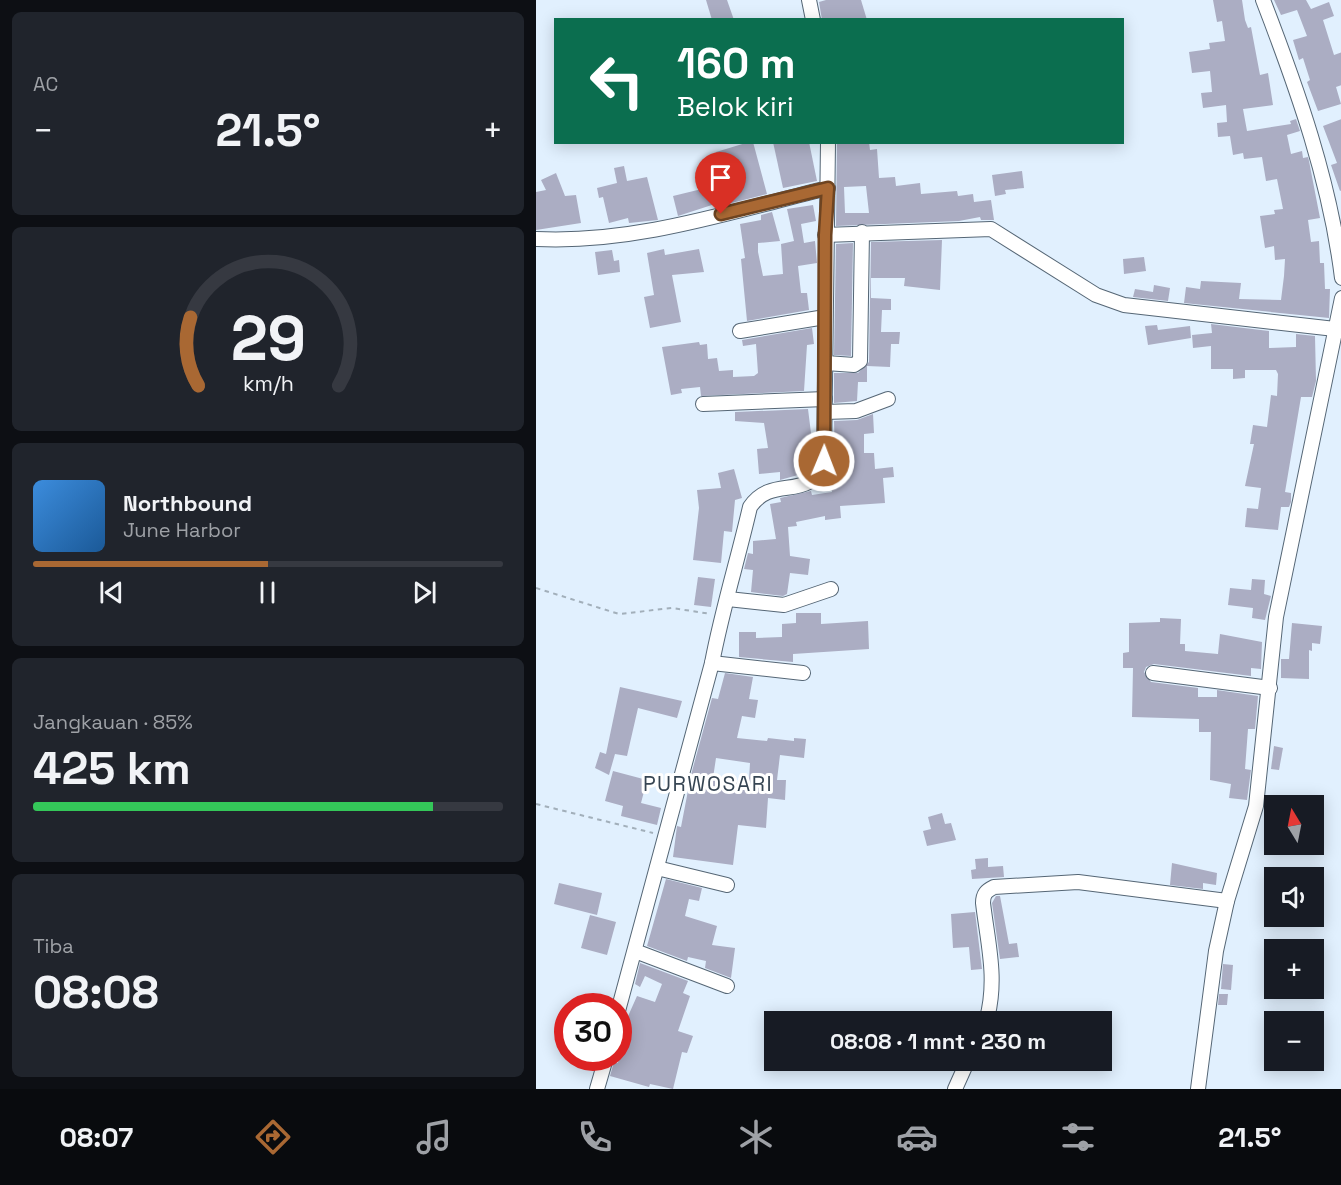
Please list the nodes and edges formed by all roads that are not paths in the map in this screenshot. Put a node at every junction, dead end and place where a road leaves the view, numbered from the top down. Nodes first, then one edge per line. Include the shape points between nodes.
1 (809, 0) edge
2 (1263, 0) edge
3 (813, 18) edge
4 (828, 144) edge
5 (828, 188) junction
6 (862, 232) junction
7 (825, 235) junction
8 (536, 239) edge
9 (1342, 278) edge
10 (1342, 298) edge
11 (825, 317) junction
12 (1335, 329) junction
13 (740, 331) dead end
14 (826, 363) junction
15 (888, 399) dead end
16 (703, 404) dead end
17 (825, 405) junction
18 (832, 589) dead end
19 (728, 599) junction
20 (712, 663) junction
21 (803, 673) dead end
22 (1153, 673) dead end
23 (1270, 688) junction
24 (657, 868) junction
25 (727, 885) dead end
26 (1227, 901) junction
27 (635, 951) junction
28 (727, 986) dead end
29 (623, 993) edge
30 (988, 1011) edge
31 (602, 1071) edge
32 (963, 1071) edge
33 (597, 1089) edge
34 (955, 1089) edge
35 (1198, 1089) edge

1 - 3 street
2 - 9 street via 1304,109 1320,165
4 - 5 street
5 - 7 street
5 - 8 street via 657,230 566,240
6 - 7 street
6 - 12 street via 991,229 1096,295 1124,305
6 - 14 street via 860,361 854,365
7 - 11 street
10 - 12 street
11 - 13 street
11 - 14 street
12 - 23 street via 1276,617
14 - 17 street
15 - 17 street via 856,411
16 - 17 street
17 - 19 street via 824,461 819,476 808,483 757,497 750,507
18 - 19 street via 784,605
19 - 20 street
20 - 21 street
20 - 24 street
22 - 23 street
23 - 26 street via 1256,806
24 - 25 street
24 - 27 street
26 - 30 street via 1078,882 994,887 983,895 993,988
26 - 35 street via 1210,986
27 - 28 street
27 - 29 street
31 - 33 street
32 - 34 street

